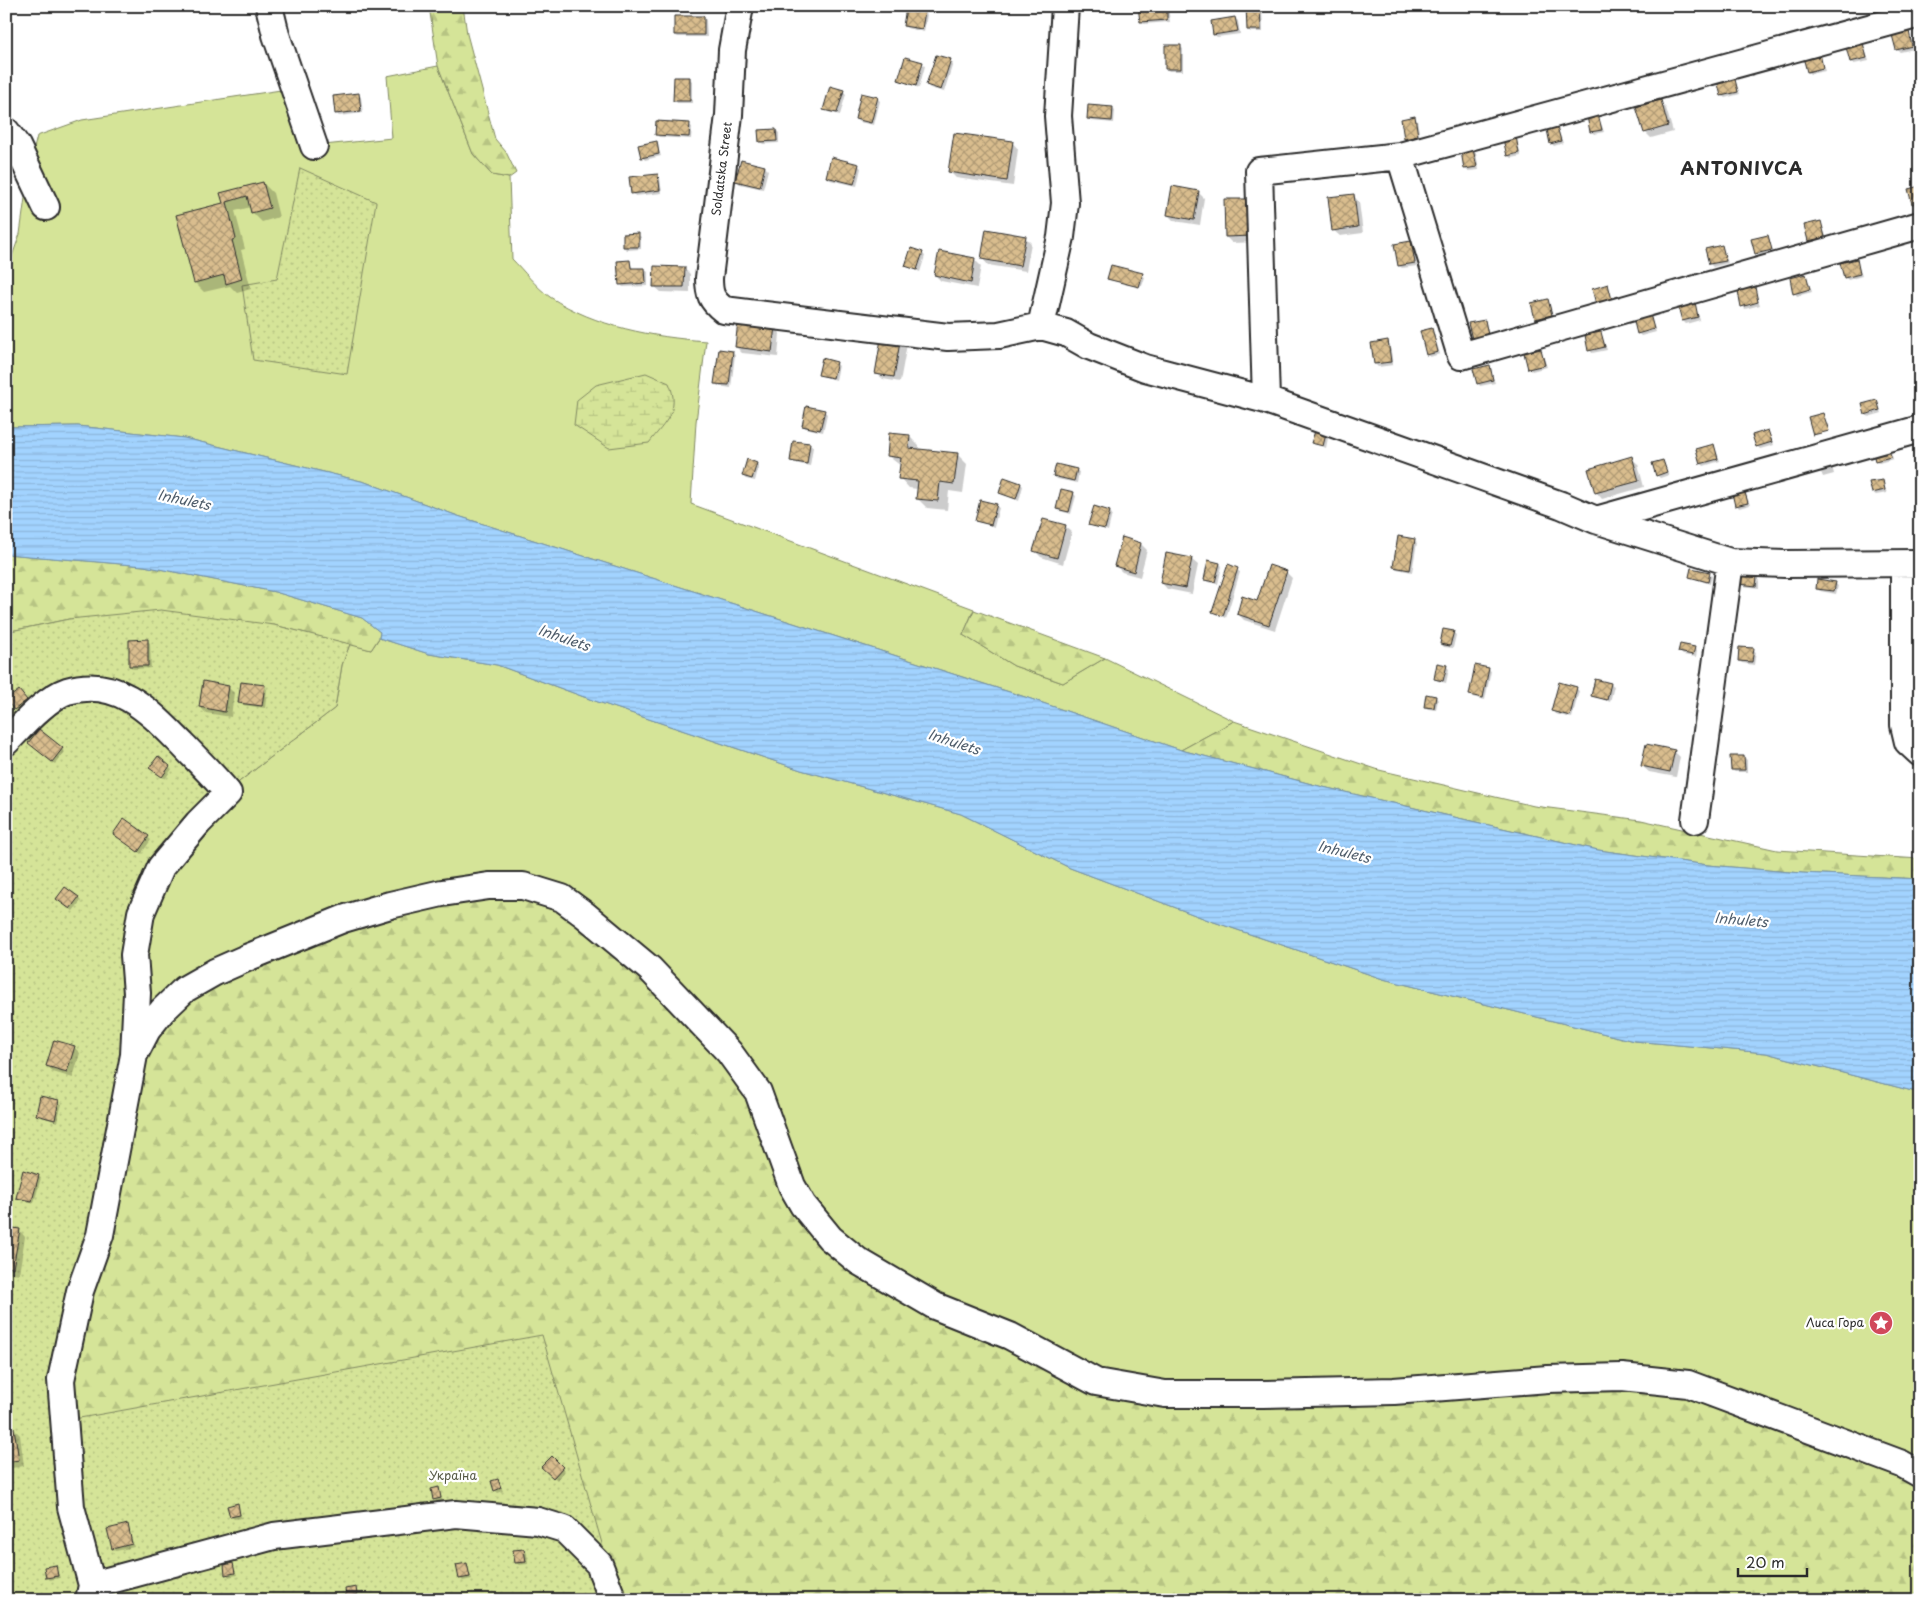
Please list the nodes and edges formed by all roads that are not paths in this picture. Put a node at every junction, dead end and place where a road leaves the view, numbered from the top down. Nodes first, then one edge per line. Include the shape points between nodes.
1 (269, 6) edge
2 (740, 6) edge
3 (1065, 6) edge
4 (1920, 14) edge
5 (6, 131) edge
6 (314, 146) dead end
7 (1400, 156) junction
8 (46, 206) dead end
9 (1920, 225) edge
10 (1041, 326) junction
11 (1266, 400) junction
12 (1920, 429) edge
13 (1596, 520) junction
14 (1730, 562) junction
15 (1912, 564) edge
16 (6, 742) edge
17 (1920, 753) edge
18 (1695, 820) dead end
19 (134, 1055) junction
20 (1920, 1474) edge
21 (93, 1595) edge
22 (613, 1600) edge

1 - 6 street via 276,36
2 - 10 street, Soldatska Street via 732,50 709,291 712,301 724,310 948,337 999,335
3 - 10 street via 1058,116 1065,203 1061,237
4 - 7 street
5 - 8 street via 18,146
7 - 9 street via 1461,356
7 - 11 street via 1259,172
10 - 11 street via 1066,333 1089,346 1146,368
11 - 13 street
12 - 13 street
13 - 14 street
14 - 15 street
14 - 18 street
15 - 17 street via 1904,725 1908,742
16 - 19 street via 48,703 66,692 101,688 141,704 228,793 161,867 141,913 134,955 137,993
19 - 20 street via 147,1030 185,989 249,957 343,919 390,905 489,886 523,886 562,898 585,915 650,969 729,1052 758,1092 792,1186 830,1238 858,1261 935,1306 1010,1336 1096,1382 1165,1394 1262,1394 1394,1391 1622,1376 1688,1384 1902,1464
19 - 21 street via 100,1235 80,1291 61,1380 71,1507
21 - 22 street via 274,1536 456,1514 538,1521 564,1529 599,1564

